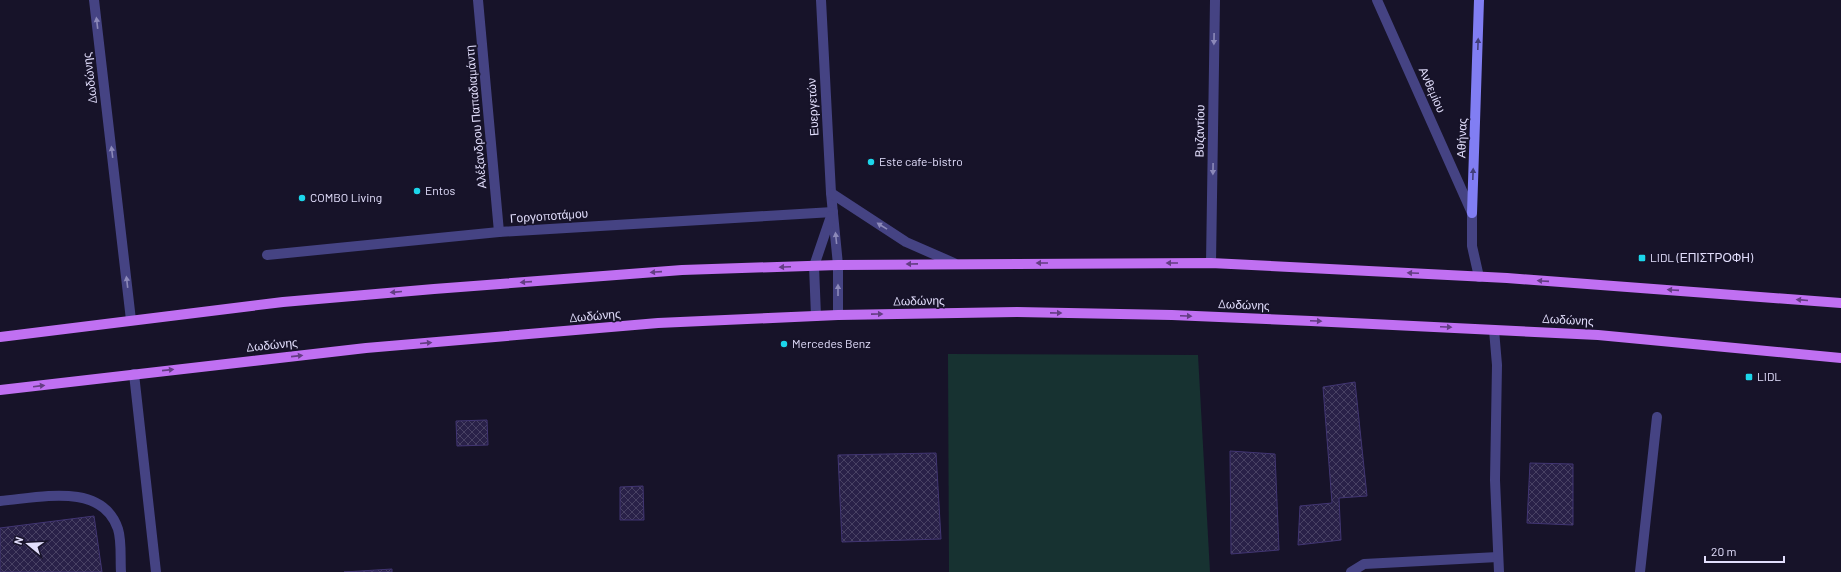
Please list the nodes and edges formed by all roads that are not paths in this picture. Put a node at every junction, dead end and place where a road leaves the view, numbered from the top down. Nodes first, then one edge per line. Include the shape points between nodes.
1 (94, 0) edge
2 (478, 0) edge
3 (821, 0) edge
4 (1215, 0) edge
5 (1377, 0) edge
6 (1479, 0) edge
7 (831, 192) junction
8 (833, 212) junction
9 (1472, 213) junction
10 (499, 232) junction
11 (267, 255) dead end
12 (954, 263) junction
13 (1211, 263) junction
14 (838, 265) junction
15 (814, 266) junction
16 (1479, 277) junction
17 (1841, 303) edge
18 (838, 315) junction
19 (816, 316) junction
20 (131, 320) junction
21 (1494, 330) junction
22 (0, 337) edge
23 (1841, 358) edge
24 (134, 374) junction
25 (0, 390) edge
26 (1657, 417) dead end
27 (0, 501) edge
28 (1498, 557) junction
29 (121, 572) edge
30 (156, 572) edge
31 (1351, 572) edge
32 (1499, 572) edge
33 (1640, 572) edge

20 -> 1 street, Δωδώνης
2 - 10 street, Αλέξανδρου Παπαδιαμάντη
3 - 7 street, Ευεργετών
4 -> 13 street, Βυζαντίου
5 - 9 street, Ανθεμίου
9 -> 6 street, Αθήνας
7 - 8 street, Ευεργετών
12 -> 7 street via 906,242
8 - 10 street, Γοργοποτάμου
14 -> 8 street, Ευεργετών
8 - 15 street
9 - 16 street, Αθήνας via 1472,246
10 - 11 street, Γοργοποτάμου
13 -> 12 main road
12 -> 14 main road
16 -> 13 main road
14 - 15 main road
18 -> 14 street, Ευεργετών
15 - 19 street
15 -> 20 main road via 682,270 434,289 283,302
17 -> 16 main road
18 - 19 main road, Δωδώνης
18 -> 21 main road, Δωδώνης via 1017,312 1172,315
24 -> 19 main road, Δωδώνης via 374,347 658,324
20 - 22 main road
21 - 23 main road, Δωδώνης via 1606,335
21 - 28 street via 1497,365 1495,480
25 -> 24 main road, Δωδώνης
24 - 30 street
26 - 33 street
27 - 29 street via 73,495 94,502 112,518 118,530
28 - 31 street via 1364,564
28 - 32 street

